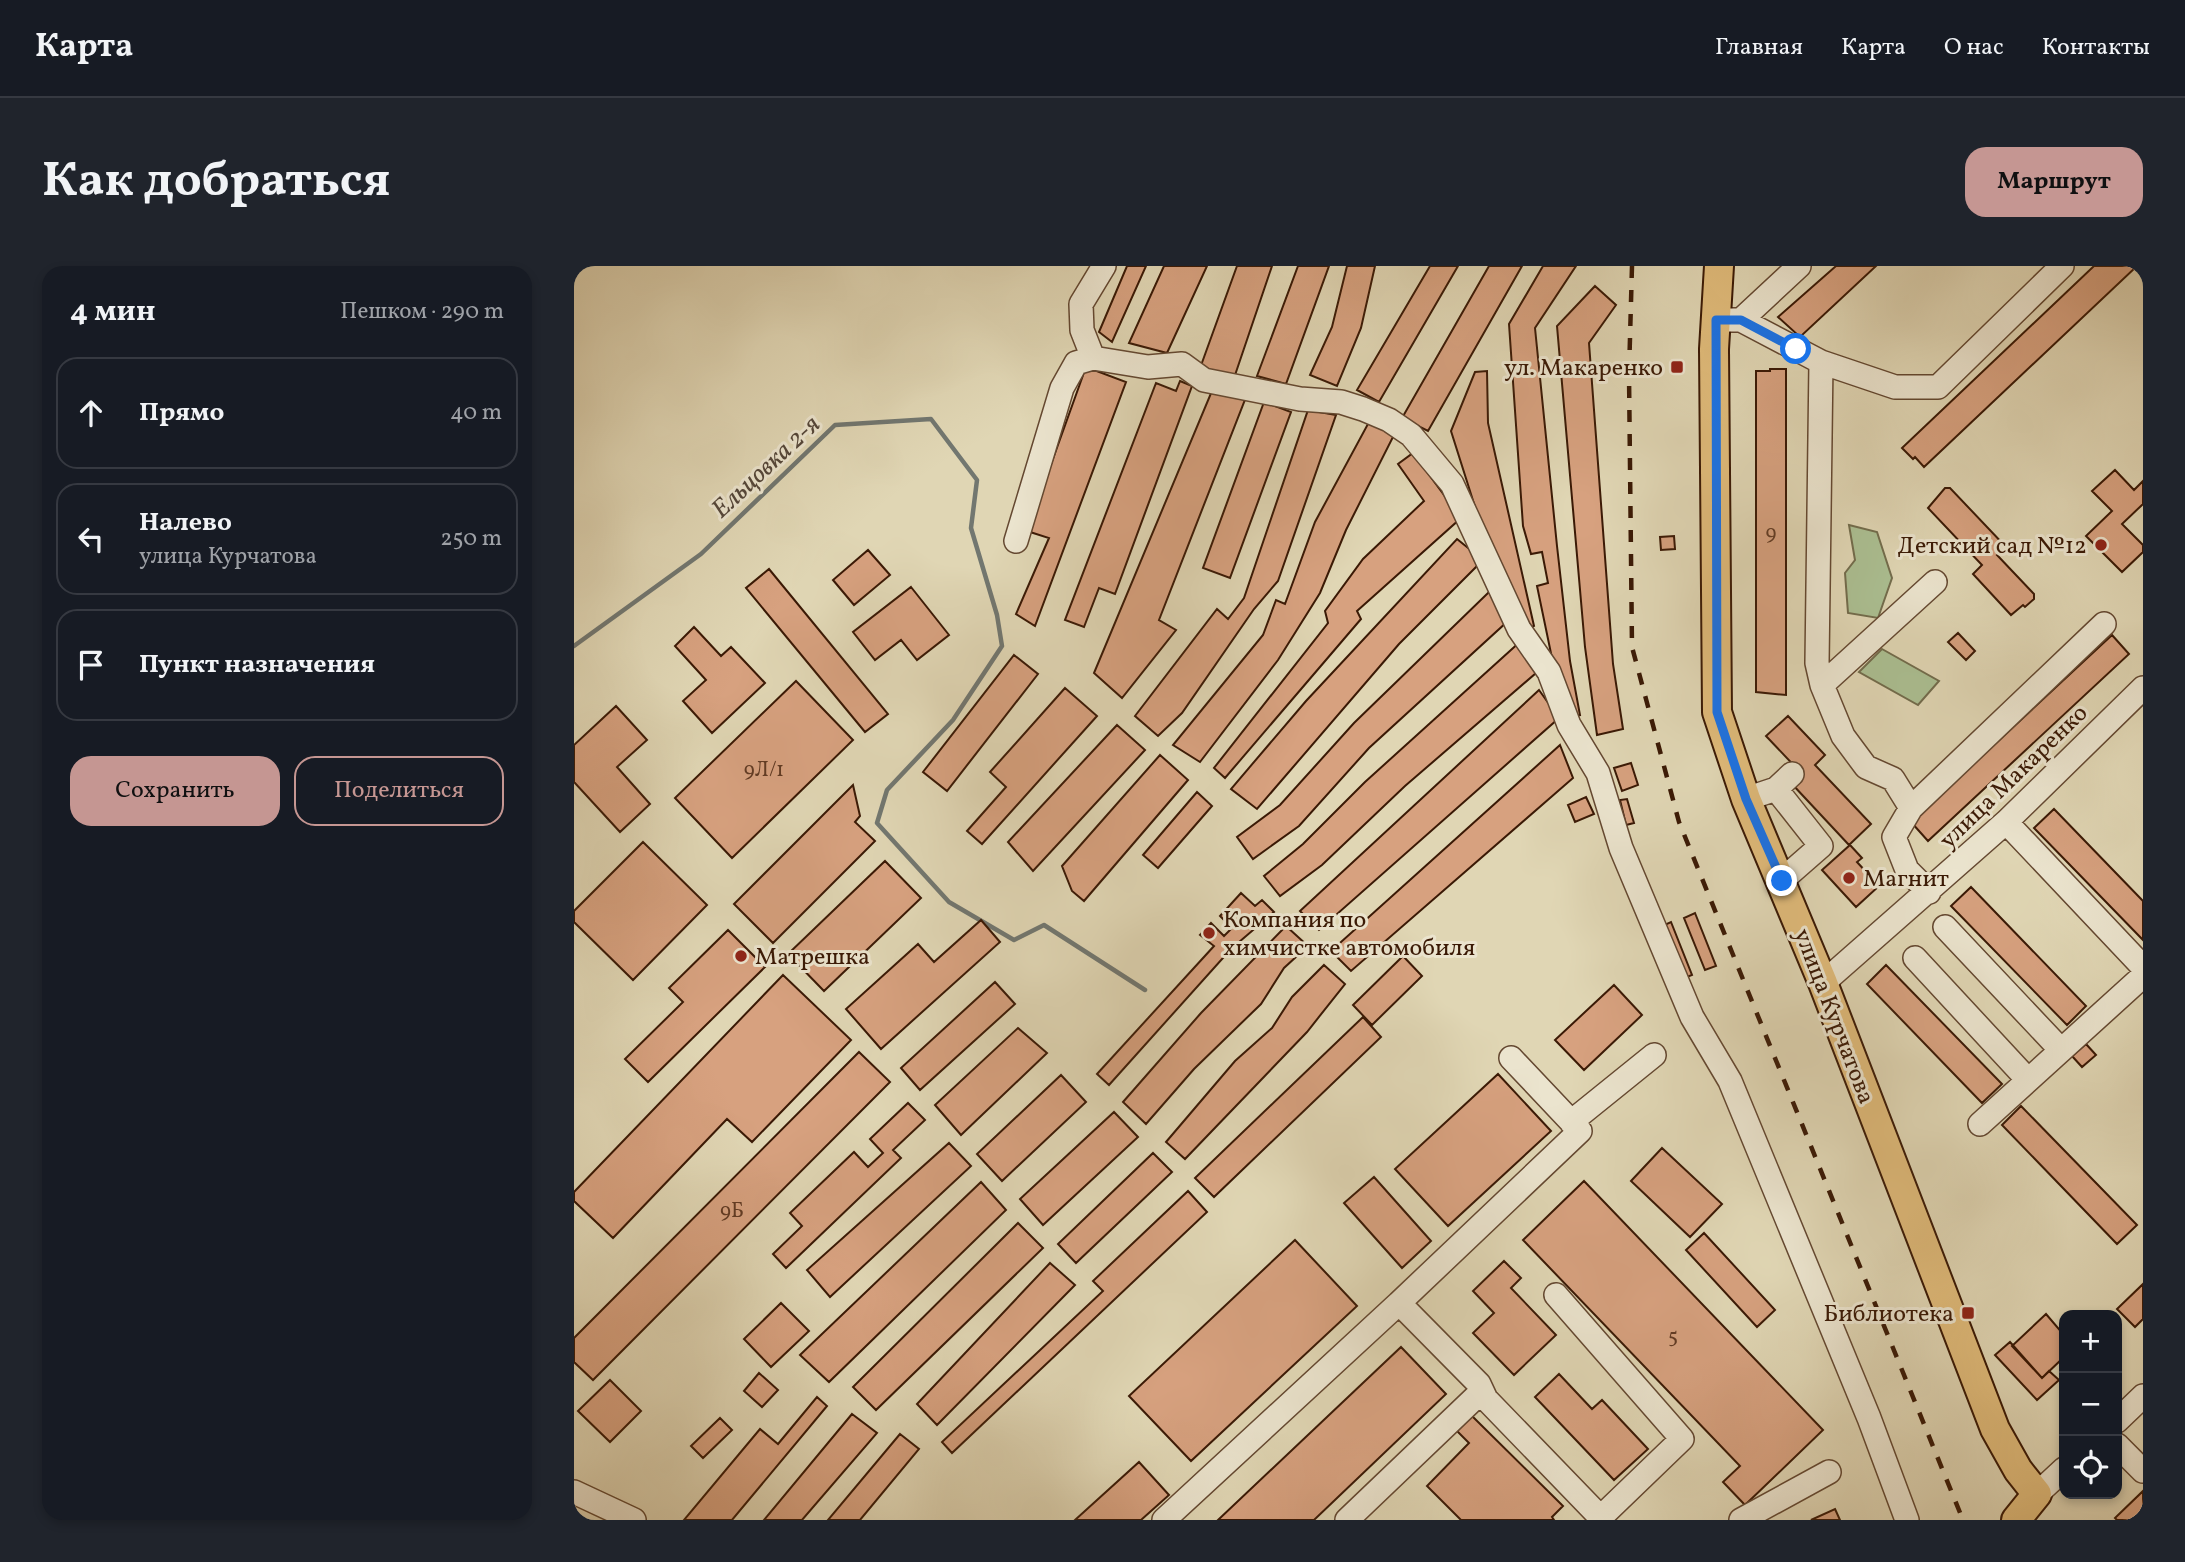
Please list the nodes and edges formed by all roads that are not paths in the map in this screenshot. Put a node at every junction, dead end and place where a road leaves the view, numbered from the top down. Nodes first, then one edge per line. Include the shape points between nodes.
1 (1104, 266) edge
2 (1719, 266) edge
3 (1799, 266) edge
4 (2062, 266) edge
5 (1728, 320) junction
6 (1093, 358) junction
7 (1821, 362) junction
8 (1016, 541) dead end
9 (1935, 582) dead end
10 (2104, 624) dead end
11 (1822, 685) junction
12 (2143, 688) edge
13 (1746, 799) junction
14 (1911, 807) junction
15 (2006, 822) junction
16 (1782, 881) junction
17 (1928, 892) junction
18 (1945, 928) dead end
19 (1915, 958) dead end
20 (2143, 967) edge
21 (2143, 976) edge
22 (1823, 983) junction
23 (2061, 1050) junction
24 (1654, 1055) dead end
25 (1511, 1058) dead end
26 (2028, 1080) junction
27 (1571, 1122) junction
28 (1980, 1124) dead end
29 (1556, 1295) dead end
30 (1399, 1303) junction
31 (1482, 1391) junction
32 (2143, 1396) edge
33 (2122, 1416) edge
34 (2122, 1449) edge
35 (2143, 1471) edge
36 (1829, 1472) dead end
37 (2059, 1474) edge
38 (574, 1492) edge
39 (2037, 1494) junction
40 (1602, 1518) edge
41 (634, 1520) edge
42 (1164, 1520) edge
43 (1347, 1520) edge
44 (1741, 1520) edge
45 (1907, 1520) edge
46 (2016, 1520) edge

1 - 6 street via 1081,304 1082,330
2 - 5 main road, улица Курчатова
3 - 5 street
4 - 7 street via 1938,387 1895,387
5 - 7 street
5 - 13 main road, улица Курчатова via 1717,712
6 - 8 street via 1076,363 1062,388
6 - 45 street via 1148,367 1182,364 1204,380 1352,405 1411,435 1451,484 1519,629 1549,672 1569,724 1598,773 1626,861 1692,1017 1730,1081
7 - 11 street via 1816,660
9 - 11 street
10 - 14 street
11 - 14 street via 1843,736 1866,767 1893,779
12 - 15 street, улица Макаренко
13 - 16 main road, улица Курчатова
13 - 16 street via 1784,781 1821,846
14 - 17 street via 1894,838 1907,870
15 - 17 street, улица Макаренко
15 - 20 street
16 - 22 main road, улица Курчатова
17 - 22 street, улица Макаренко
18 - 23 street
19 - 26 street
21 - 23 street
22 - 39 main road, улица Курчатова via 1995,1429
23 - 26 street
24 - 27 street
25 - 27 street
26 - 28 street
27 - 30 street via 1580,1131
29 - 40 street via 1682,1439
30 - 31 street
30 - 42 street
31 - 40 street
31 - 43 street
32 - 33 street
34 - 35 street
36 - 44 street
37 - 39 street
38 - 41 street
39 - 46 main road

